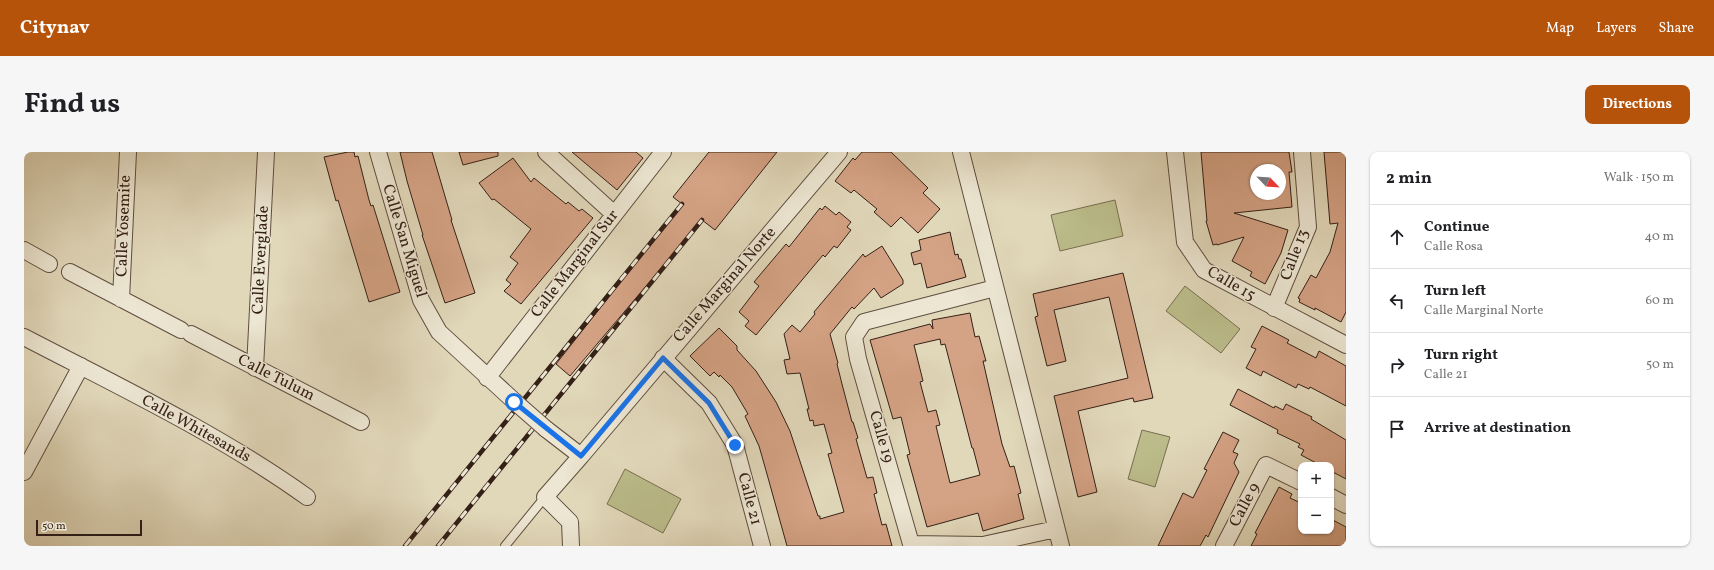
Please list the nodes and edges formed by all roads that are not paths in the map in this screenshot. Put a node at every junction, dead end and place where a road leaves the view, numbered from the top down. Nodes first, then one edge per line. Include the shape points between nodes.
1 (128, 152) edge
2 (266, 152) edge
3 (378, 152) edge
4 (546, 152) edge
5 (663, 152) edge
6 (839, 152) edge
7 (961, 152) edge
8 (1175, 152) edge
9 (1302, 152) edge
10 (614, 214) junction
11 (24, 250) edge
12 (49, 264) dead end
13 (70, 272) dead end
14 (995, 288) junction
15 (121, 299) junction
16 (1274, 308) junction
17 (24, 337) edge
18 (1346, 345) edge
19 (663, 358) junction
20 (81, 366) junction
21 (255, 368) junction
22 (487, 378) junction
23 (361, 422) dead end
24 (581, 456) junction
25 (24, 472) edge
26 (1298, 481) edge
27 (307, 497) dead end
28 (545, 497) junction
29 (1333, 498) edge
30 (1346, 505) edge
31 (1056, 529) junction
32 (505, 546) edge
33 (571, 546) edge
34 (762, 546) edge
35 (1061, 546) edge
36 (1224, 546) edge

1 - 15 street, Calle Yosemite
2 - 21 street, Calle Everglade
3 - 22 street, Calle San Miguel via 421,300 439,332
4 - 10 street
5 - 10 street, Calle Marginal Sur
6 - 19 street, Calle Marginal Norte
7 - 14 street
8 - 16 street, Calle 15 via 1185,242 1204,270
9 - 16 street, Calle 13 via 1308,227
10 - 22 street, Calle Marginal Sur
11 - 12 street
13 - 15 street, Calle Tulum
14 - 31 street
14 - 31 street, Calle 19 via 864,322 854,337 858,359 911,544 983,545
15 - 21 street, Calle Tulum
16 - 18 street, Calle 15
17 - 20 street, Calle Whitesands
19 - 24 street, Calle Marginal Norte
19 - 34 street, Calle 21 via 709,403 735,445
20 - 25 street
20 - 27 street, Calle Whitesands via 216,439
21 - 23 street, Calle Tulum
22 - 24 street, Calle San Miguel, bridge
24 - 28 street, Calle Marginal Norte
26 - 36 street, Calle 9 via 1266,465
28 - 32 lane
28 - 33 street via 570,522
29 - 30 street
31 - 35 street

